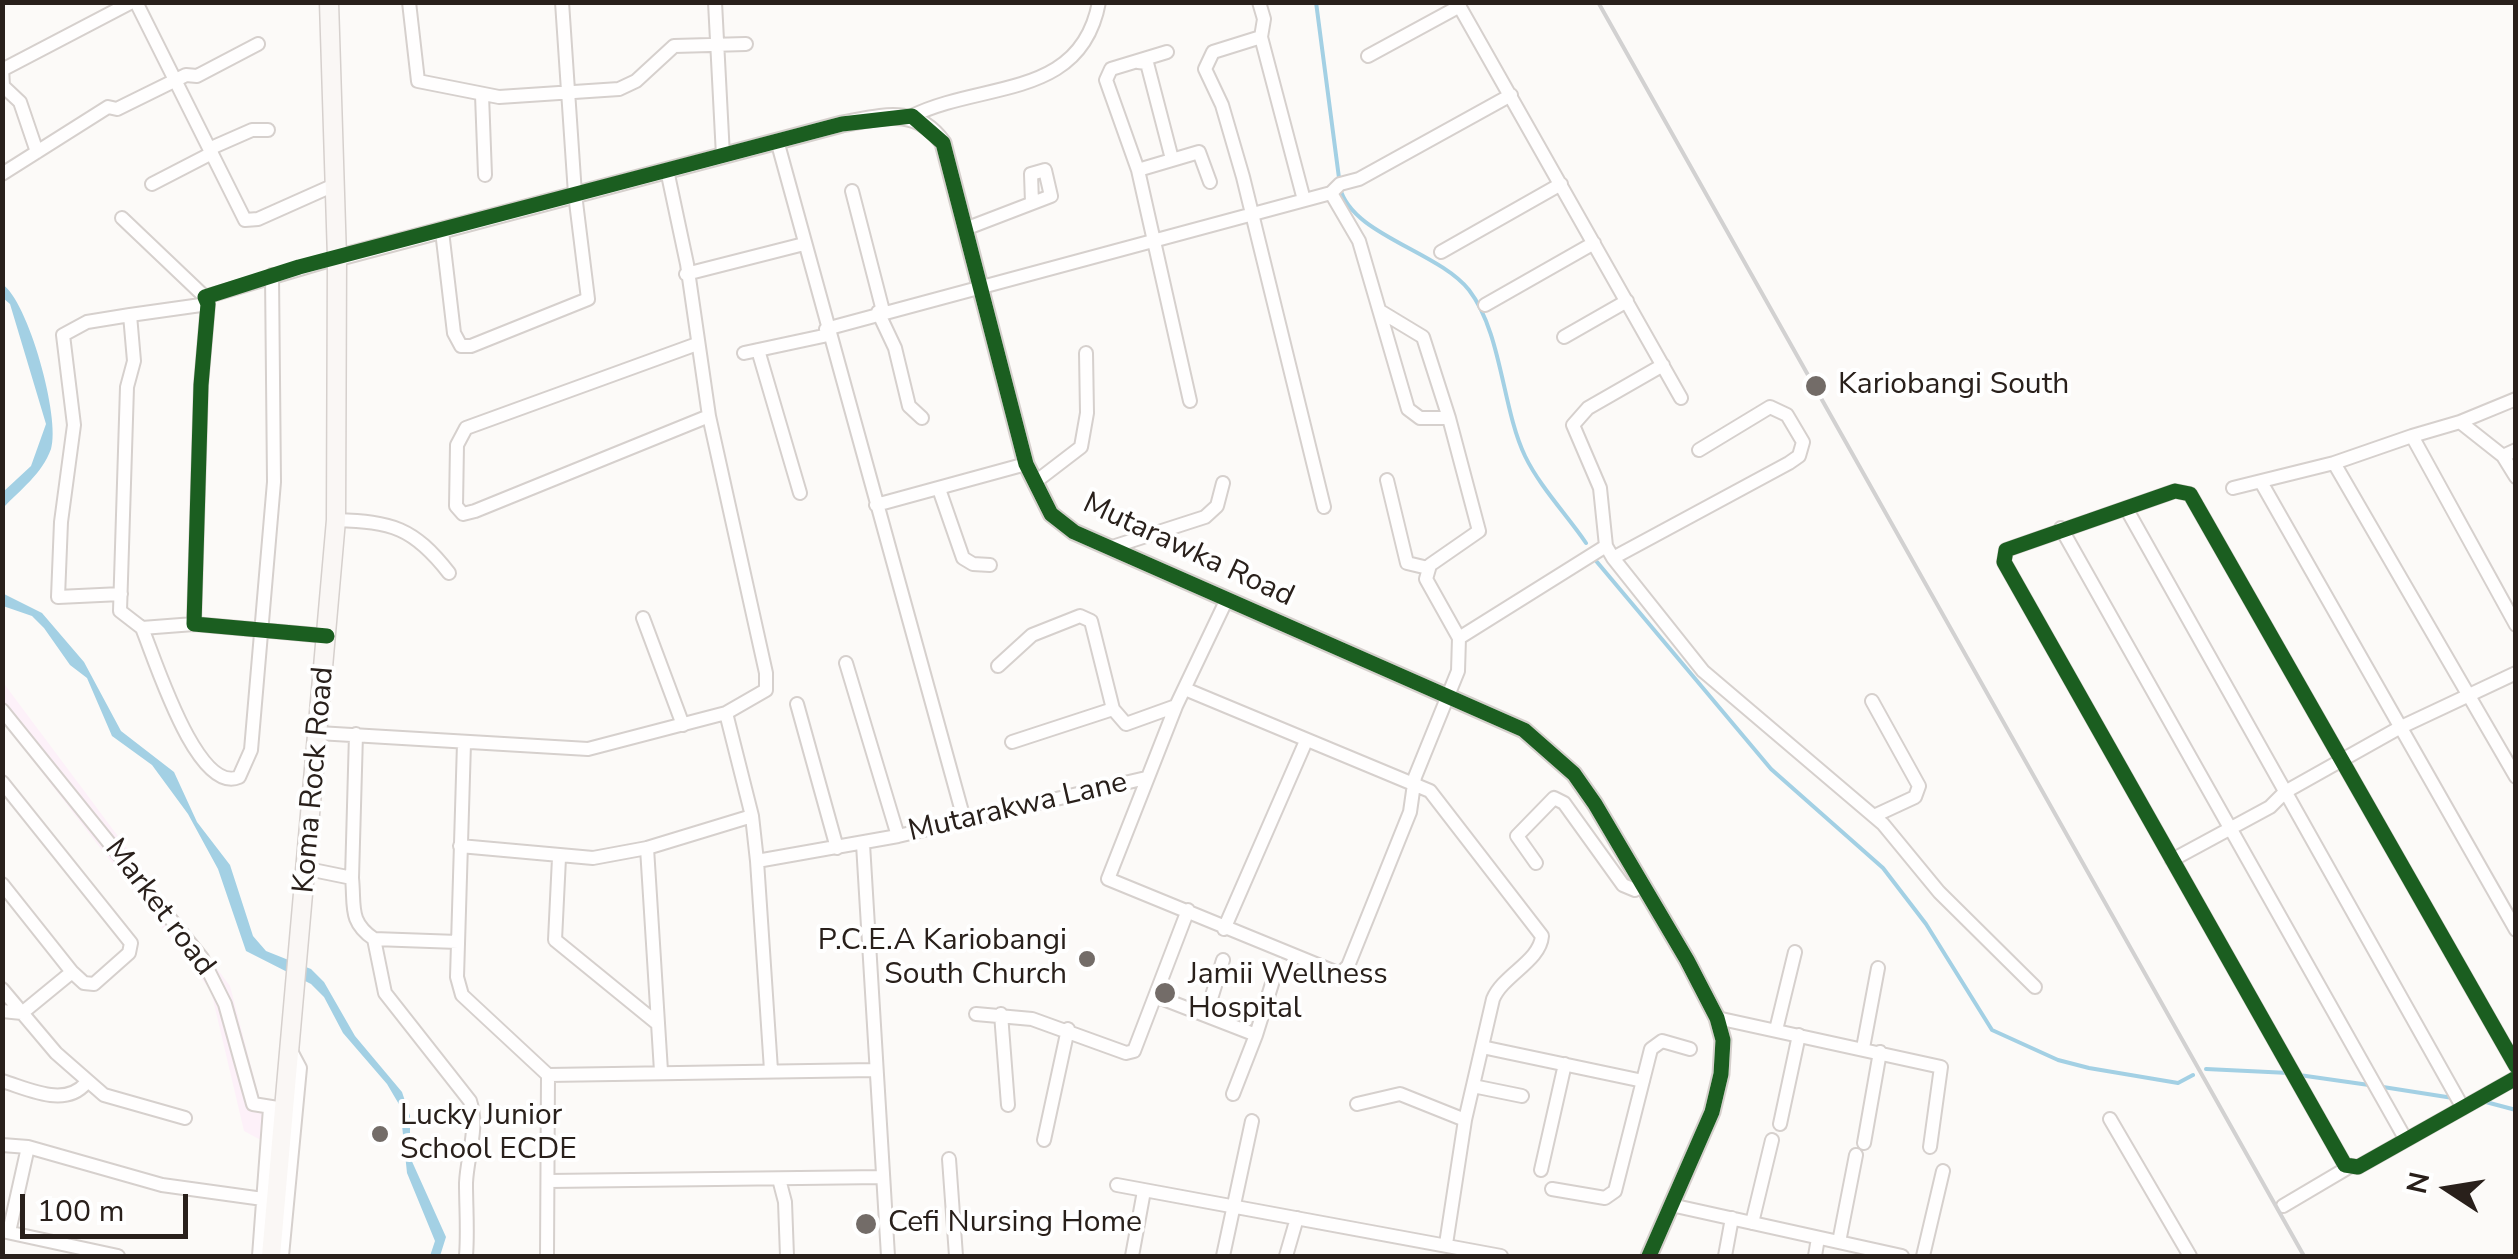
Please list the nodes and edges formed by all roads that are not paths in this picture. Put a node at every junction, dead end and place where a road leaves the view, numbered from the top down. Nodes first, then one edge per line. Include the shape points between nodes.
1 (134, 2) edge
2 (330, 2) edge
3 (410, 2) edge
4 (562, 2) edge
5 (715, 2) edge
6 (1099, 2) edge
7 (1259, 2) edge
8 (1458, 4) edge
9 (1261, 37) junction
10 (258, 44) dead end
11 (717, 44) junction
12 (746, 44) dead end
13 (1167, 52) dead end
14 (1368, 56) dead end
15 (1135, 62) junction
16 (3, 69) edge
17 (176, 81) junction
18 (568, 89) junction
19 (482, 95) junction
20 (1511, 95) junction
21 (912, 116) junction
22 (268, 130) dead end
23 (778, 144) junction
24 (212, 151) junction
25 (37, 152) junction
26 (723, 156) junction
27 (1172, 158) junction
28 (667, 170) junction
29 (1138, 170) junction
30 (2, 174) edge
31 (485, 175) dead end
32 (1210, 182) dead end
33 (152, 184) dead end
34 (1561, 184) junction
35 (332, 186) junction
36 (852, 191) dead end
37 (1331, 193) junction
38 (575, 194) junction
39 (1304, 200) junction
40 (1032, 203) dead end
41 (1248, 213) junction
42 (122, 218) dead end
43 (965, 228) junction
44 (442, 231) junction
45 (1152, 240) junction
46 (1594, 243) junction
47 (804, 244) junction
48 (1441, 252) dead end
49 (336, 258) junction
50 (686, 274) junction
51 (272, 275) junction
52 (979, 286) junction
53 (1627, 300) junction
54 (206, 301) junction
55 (1486, 305) dead end
56 (1380, 311) junction
57 (880, 312) junction
58 (130, 315) junction
59 (827, 332) junction
60 (1564, 337) dead end
61 (696, 344) junction
62 (1086, 353) dead end
63 (1663, 365) junction
64 (1682, 398) dead end
65 (2516, 399) edge
66 (1190, 401) dead end
67 (709, 416) junction
68 (922, 418) dead end
69 (1449, 418) junction
70 (2460, 422) junction
71 (2412, 436) junction
72 (1699, 450) dead end
73 (2509, 453) edge
74 (2334, 462) junction
75 (1026, 464) junction
76 (2516, 477) edge
77 (1386, 480) dead end
78 (2261, 482) junction
79 (1034, 483) junction
80 (1223, 483) dead end
81 (939, 488) junction
82 (2233, 488) dead end
83 (800, 492) dead end
84 (876, 505) junction
85 (1324, 507) dead end
86 (2126, 508) junction
87 (336, 520) junction
88 (2061, 528) junction
89 (1108, 548) junction
90 (1609, 552) junction
91 (990, 565) dead end
92 (1428, 568) junction
93 (448, 573) dead end
94 (121, 594) junction
95 (1226, 601) junction
96 (643, 618) dead end
97 (194, 624) junction
98 (2516, 625) edge
99 (142, 628) junction
100 (264, 633) junction
101 (327, 636) junction
102 (1459, 638) junction
103 (846, 662) dead end
104 (998, 666) dead end
105 (2516, 673) edge
106 (1185, 689) junction
107 (2467, 694) junction
108 (1445, 696) junction
109 (1872, 701) dead end
110 (797, 704) dead end
111 (1176, 706) junction
112 (1114, 709) junction
113 (3, 710) edge
114 (726, 713) junction
115 (683, 725) junction
116 (2398, 728) junction
117 (318, 733) junction
118 (356, 734) junction
119 (1306, 741) junction
120 (1012, 742) dead end
121 (464, 743) junction
122 (2344, 760) junction
123 (1146, 778) junction
124 (2516, 778) edge
125 (2, 782) edge
126 (1411, 787) junction
127 (2286, 792) junction
128 (752, 816) junction
129 (1874, 816) junction
130 (964, 819) junction
131 (2230, 828) junction
132 (898, 836) junction
133 (863, 844) junction
134 (460, 846) junction
135 (647, 848) junction
136 (836, 848) junction
137 (559, 858) junction
138 (2172, 860) junction
139 (757, 861) junction
140 (1536, 863) dead end
141 (308, 869) junction
142 (352, 878) junction
143 (2, 884) edge
144 (1643, 885) junction
145 (1188, 910) junction
146 (1224, 929) junction
147 (2516, 930) edge
148 (374, 939) junction
149 (458, 942) junction
150 (1795, 952) dead end
151 (1223, 960) dead end
152 (1878, 968) dead end
153 (72, 972) junction
154 (1274, 974) dead end
155 (2034, 987) dead end
156 (2, 989) edge
157 (1158, 997) junction
158 (2, 1011) edge
159 (22, 1013) junction
160 (976, 1014) dead end
161 (1001, 1014) junction
162 (1206, 1015) junction
163 (1717, 1018) junction
164 (658, 1024) junction
165 (1068, 1029) junction
166 (1776, 1030) junction
167 (1256, 1035) junction
168 (1799, 1035) junction
169 (1482, 1047) junction
170 (1690, 1048) dead end
171 (1863, 1048) junction
172 (291, 1051) junction
173 (1880, 1052) junction
174 (1565, 1064) junction
175 (2516, 1066) edge
176 (772, 1070) junction
177 (875, 1070) junction
178 (661, 1071) junction
179 (548, 1075) junction
180 (2516, 1078) edge
181 (2, 1081) edge
182 (1643, 1081) junction
183 (86, 1083) junction
184 (1473, 1086) junction
185 (1232, 1094) dead end
186 (1522, 1096) dead end
187 (1358, 1104) dead end
188 (1008, 1105) dead end
189 (277, 1108) junction
190 (2463, 1108) junction
191 (185, 1118) dead end
192 (2110, 1119) dead end
193 (1465, 1120) junction
194 (1252, 1121) dead end
195 (1780, 1124) dead end
196 (1044, 1140) dead end
197 (1772, 1140) dead end
198 (2406, 1140) junction
199 (2, 1145) edge
200 (28, 1147) junction
201 (1930, 1147) dead end
202 (949, 1159) dead end
203 (2349, 1167) junction
204 (1541, 1170) dead end
205 (1943, 1170) dead end
206 (883, 1176) junction
207 (779, 1179) junction
208 (548, 1180) junction
209 (1117, 1185) dead end
210 (1552, 1189) dead end
211 (1144, 1191) junction
212 (262, 1199) junction
213 (1671, 1204) junction
214 (2283, 1206) dead end
215 (1233, 1210) junction
216 (1297, 1218) junction
217 (1732, 1218) junction
218 (1752, 1223) junction
219 (6, 1231) edge
220 (1818, 1238) junction
221 (1838, 1242) junction
222 (1452, 1249) edge
223 (78, 1252) edge
224 (118, 1256) edge
225 (259, 1256) edge
226 (271, 1256) edge
227 (282, 1256) edge
228 (466, 1256) edge
229 (547, 1256) edge
230 (787, 1256) edge
231 (888, 1256) edge
232 (956, 1256) edge
233 (1132, 1256) edge
234 (1224, 1256) edge
235 (1286, 1256) edge
236 (1501, 1256) edge
237 (1650, 1256) edge
238 (1725, 1256) edge
239 (1814, 1256) edge
240 (1902, 1256) edge
241 (1923, 1256) edge
242 (2190, 1256) edge

1 - 16 street
1 - 17 street
2 - 35 main road, Koma Rock Road
3 - 19 street via 418,81
4 - 18 street
5 - 11 street
6 - 21 street via 1084,44 1058,70
7 - 9 street
8 - 14 street
8 - 20 street
9 - 39 street
9 - 41 street via 1212,52 1205,69 1222,105
10 - 17 street
11 - 12 street
11 - 18 street via 674,46 624,88
11 - 26 street
13 - 15 street
15 - 27 street via 1147,63
15 - 29 street via 1112,70 1106,80
16 - 25 street via 3,86 20,102
17 - 24 street
17 - 25 street via 116,110 108,107
18 - 19 street
18 - 38 street
19 - 31 street
20 - 34 street
20 - 37 street
21 - 23 street via 842,124
21 - 43 street, Mutarawka Road via 943,143
22 - 24 street via 252,130
23 - 26 street
23 - 47 street
24 - 33 street
24 - 35 street via 249,222
25 - 30 street
26 - 28 street
27 - 29 street
27 - 32 street via 1200,152
28 - 38 street
28 - 50 street
29 - 45 street
34 - 46 street
34 - 48 street
35 - 49 main road, Koma Rock Road
36 - 57 street
37 - 39 street
37 - 56 street via 1359,242
38 - 44 street
38 - 44 street via 588,299 471,346 456,342
39 - 41 street
40 - 43 street
41 - 45 street
41 - 85 street
42 - 54 street
43 - 52 street, Mutarawka Road
44 - 49 street
45 - 52 street
45 - 66 street
46 - 53 street
46 - 55 street
47 - 50 street
47 - 59 street
49 - 51 street
49 - 87 main road, Koma Rock Road
50 - 61 street
51 - 54 street
51 - 100 street via 274,482
52 - 57 street
52 - 75 street, Mutarawka Road
53 - 60 street
53 - 63 street
54 - 58 street
54 - 97 street
56 - 69 street via 1424,337
56 - 69 street via 1408,410 1420,418
57 - 59 street
57 - 68 street via 909,406
58 - 94 street via 134,361 127,388
58 - 94 street via 87,322 63,335 74,425 58,597
59 - 83 street via 751,351
59 - 84 street
61 - 67 street
61 - 67 street via 462,430 456,506 463,514 475,511
62 - 79 street via 1082,446
63 - 64 street
63 - 90 street via 1575,419 1600,488
65 - 70 street
67 - 114 street via 768,680 759,697
69 - 92 street via 1479,528
70 - 71 street
70 - 73 street
71 - 74 street
71 - 98 street
72 - 90 street via 1770,408 1787,414 1803,442 1789,463
73 - 76 street
74 - 78 street
74 - 107 street
75 - 79 street, Mutarawka Road
75 - 81 street
77 - 92 street via 1407,563
78 - 82 street
78 - 116 street
79 - 89 street, Mutarawka Road via 1065,527
80 - 89 street via 1217,506 1205,518
81 - 84 street
81 - 91 street via 964,558
84 - 130 street
86 - 88 street
86 - 122 street via 2175,491 2190,494
86 - 127 street
87 - 93 street via 397,526
87 - 101 main road, Koma Rock Road
88 - 131 street
88 - 138 street via 2006,550 2004,562
89 - 95 street, Mutarawka Road
90 - 102 street
90 - 129 street via 1721,689
92 - 102 street via 1426,579
94 - 99 street via 120,611
95 - 106 street, Mutarakwa Lane
95 - 108 street, Mutarawka Road
96 - 115 street
97 - 99 street
97 - 100 street
99 - 100 street via 190,742 211,774 226,780 239,777 248,763
100 - 101 street
101 - 117 main road, Koma Rock Road
102 - 108 street via 1458,671
103 - 132 street
104 - 112 street via 1038,632 1087,618
105 - 107 street
106 - 111 street, Mutarakwa Lane
106 - 119 street
107 - 116 street
107 - 124 street
108 - 126 street
108 - 144 street, Mutarawka Road via 1524,730 1555,755 1596,804
109 - 129 street via 1919,786 1915,797
110 - 136 street
111 - 112 street via 1128,725
111 - 123 street, Mutarakwa Lane
112 - 120 street
113 - 189 street, Market road via 202,958 225,1004 251,1101
114 - 115 street
114 - 128 street
115 - 121 street via 588,750
116 - 122 street
116 - 147 street
117 - 118 street
117 - 141 main road, Koma Rock Road
118 - 121 street
118 - 142 street
119 - 126 street
119 - 146 street
121 - 134 street
122 - 127 street
122 - 175 street
123 - 130 street, Mutarakwa Lane
123 - 145 street via 1108,879
125 - 153 street via 132,943 130,953 94,984
126 - 146 street via 1410,812 1340,974
126 - 169 street via 1430,791 1542,936 1540,948 1496,990
127 - 131 street
127 - 190 street
128 - 135 street
128 - 139 street
129 - 155 street
130 - 132 street, Mutarakwa Lane
131 - 138 street
131 - 198 street
132 - 133 street, Mutarakwa Lane
133 - 136 street, Mutarakwa Lane
133 - 177 street
134 - 137 street
134 - 149 street
135 - 137 street
135 - 164 street
136 - 139 street, Mutarakwa Lane
137 - 164 street via 555,940
138 - 203 street
139 - 176 street
140 - 144 street via 1517,836 1554,798 1564,802 1623,885
141 - 142 street
141 - 172 main road, Koma Rock Road
142 - 148 street via 352,915
143 - 153 street
144 - 163 street, Mutarawka Road
145 - 146 street
145 - 157 street
148 - 149 street
148 - 228 street via 385,992 472,1108
149 - 179 street via 462,995
150 - 166 street
151 - 162 street
152 - 171 street
153 - 159 street
154 - 167 street
156 - 159 street
157 - 162 street
157 - 165 street via 1130,1052
158 - 159 street
159 - 183 street
160 - 161 street
161 - 165 street
161 - 188 street
162 - 167 street
163 - 166 street
163 - 213 street, Mutarawka Road via 1723,1057 1717,1094
164 - 178 street
165 - 196 street
166 - 168 street
167 - 185 street
168 - 171 street
168 - 195 street
169 - 174 street
169 - 184 street
170 - 182 street via 1656,1042
171 - 173 street
172 - 189 main road, Koma Rock Road
172 - 227 street via 300,1068
173 - 201 street via 1941,1067
173 - 221 street
174 - 182 street
174 - 204 street
176 - 177 street
176 - 178 street
177 - 206 street
178 - 179 street
179 - 208 street
180 - 190 street
181 - 183 street via 55,1096 76,1093
182 - 210 street via 1615,1190 1605,1198
183 - 191 street via 124,1103
184 - 186 street
184 - 193 street
187 - 193 street via 1400,1094
189 - 212 street
189 - 226 main road, Koma Rock Road
190 - 198 street
192 - 242 street
193 - 222 street
194 - 215 street
197 - 218 street
198 - 203 street
199 - 200 street
200 - 212 street via 162,1185
200 - 219 street
202 - 232 street
203 - 214 street
205 - 241 street
206 - 207 street
206 - 231 street
207 - 208 street
207 - 230 street
208 - 229 street
209 - 211 street
211 - 215 street
211 - 233 street
212 - 225 street
213 - 217 street
213 - 237 street, Mutarawka Road
215 - 216 street
215 - 234 street
216 - 222 street
216 - 235 street
217 - 218 street
217 - 238 street
218 - 220 street
219 - 223 street
220 - 221 street
220 - 239 street
221 - 240 street
222 - 236 street
223 - 224 street

